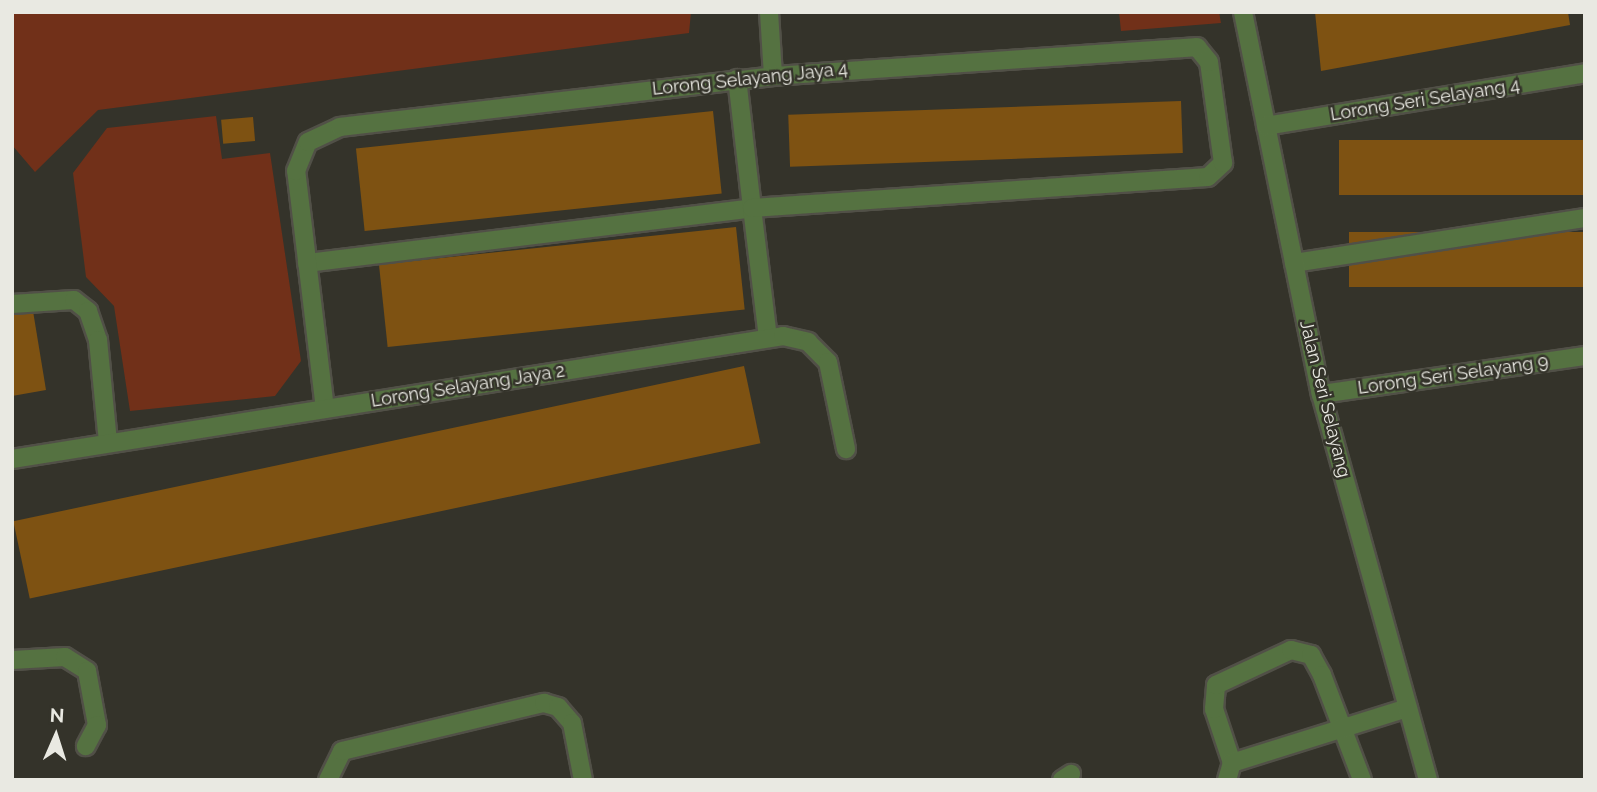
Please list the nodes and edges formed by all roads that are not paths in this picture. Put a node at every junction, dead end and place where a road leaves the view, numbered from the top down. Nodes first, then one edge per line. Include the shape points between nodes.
1 (769, 12) edge
2 (1243, 12) edge
3 (1585, 74) edge
4 (774, 76) junction
5 (737, 79) junction
6 (1266, 126) junction
7 (752, 208) junction
8 (1585, 218) edge
9 (307, 263) junction
10 (1294, 263) junction
11 (12, 304) edge
12 (768, 338) junction
13 (1585, 356) edge
14 (1321, 394) junction
15 (325, 409) junction
16 (108, 442) junction
17 (846, 449) dead end
18 (12, 459) edge
19 (12, 660) edge
20 (1408, 708) junction
21 (1342, 728) junction
22 (86, 746) dead end
23 (1229, 771) edge
24 (328, 780) edge
25 (583, 780) edge
26 (1362, 780) edge
27 (1428, 780) edge

1 - 4 street
2 - 6 street, Jalan Seri Selayang
3 - 6 street, Lorong Seri Selayang 4
4 - 5 street, Lorong Selayang Jaya 4
4 - 7 street, Lorong Selayang Jaya 4 via 1197,47 1209,62 1223,163 1208,177
5 - 7 street
5 - 9 street, Lorong Selayang Jaya 4 via 340,127 308,142 296,171
6 - 10 street, Jalan Seri Selayang
7 - 9 street
7 - 12 street
8 - 10 street
9 - 15 street
10 - 14 street, Jalan Seri Selayang
11 - 16 street via 74,300 88,310 98,340
12 - 15 street, Lorong Selayang Jaya 2
12 - 17 street, Lorong Selayang Jaya 2 via 808,342 828,362
13 - 14 street, Lorong Seri Selayang 9
14 - 20 street, Jalan Seri Selayang
15 - 16 street, Lorong Selayang Jaya 2
16 - 18 street, Lorong Selayang Jaya 2
19 - 22 street via 65,657 87,671 97,726
20 - 21 street
20 - 27 street, Jalan Seri Selayang
21 - 23 street
21 - 23 street via 1311,655 1291,650 1216,685 1214,709
21 - 26 street
24 - 25 street via 342,751 544,703 558,706 572,723

